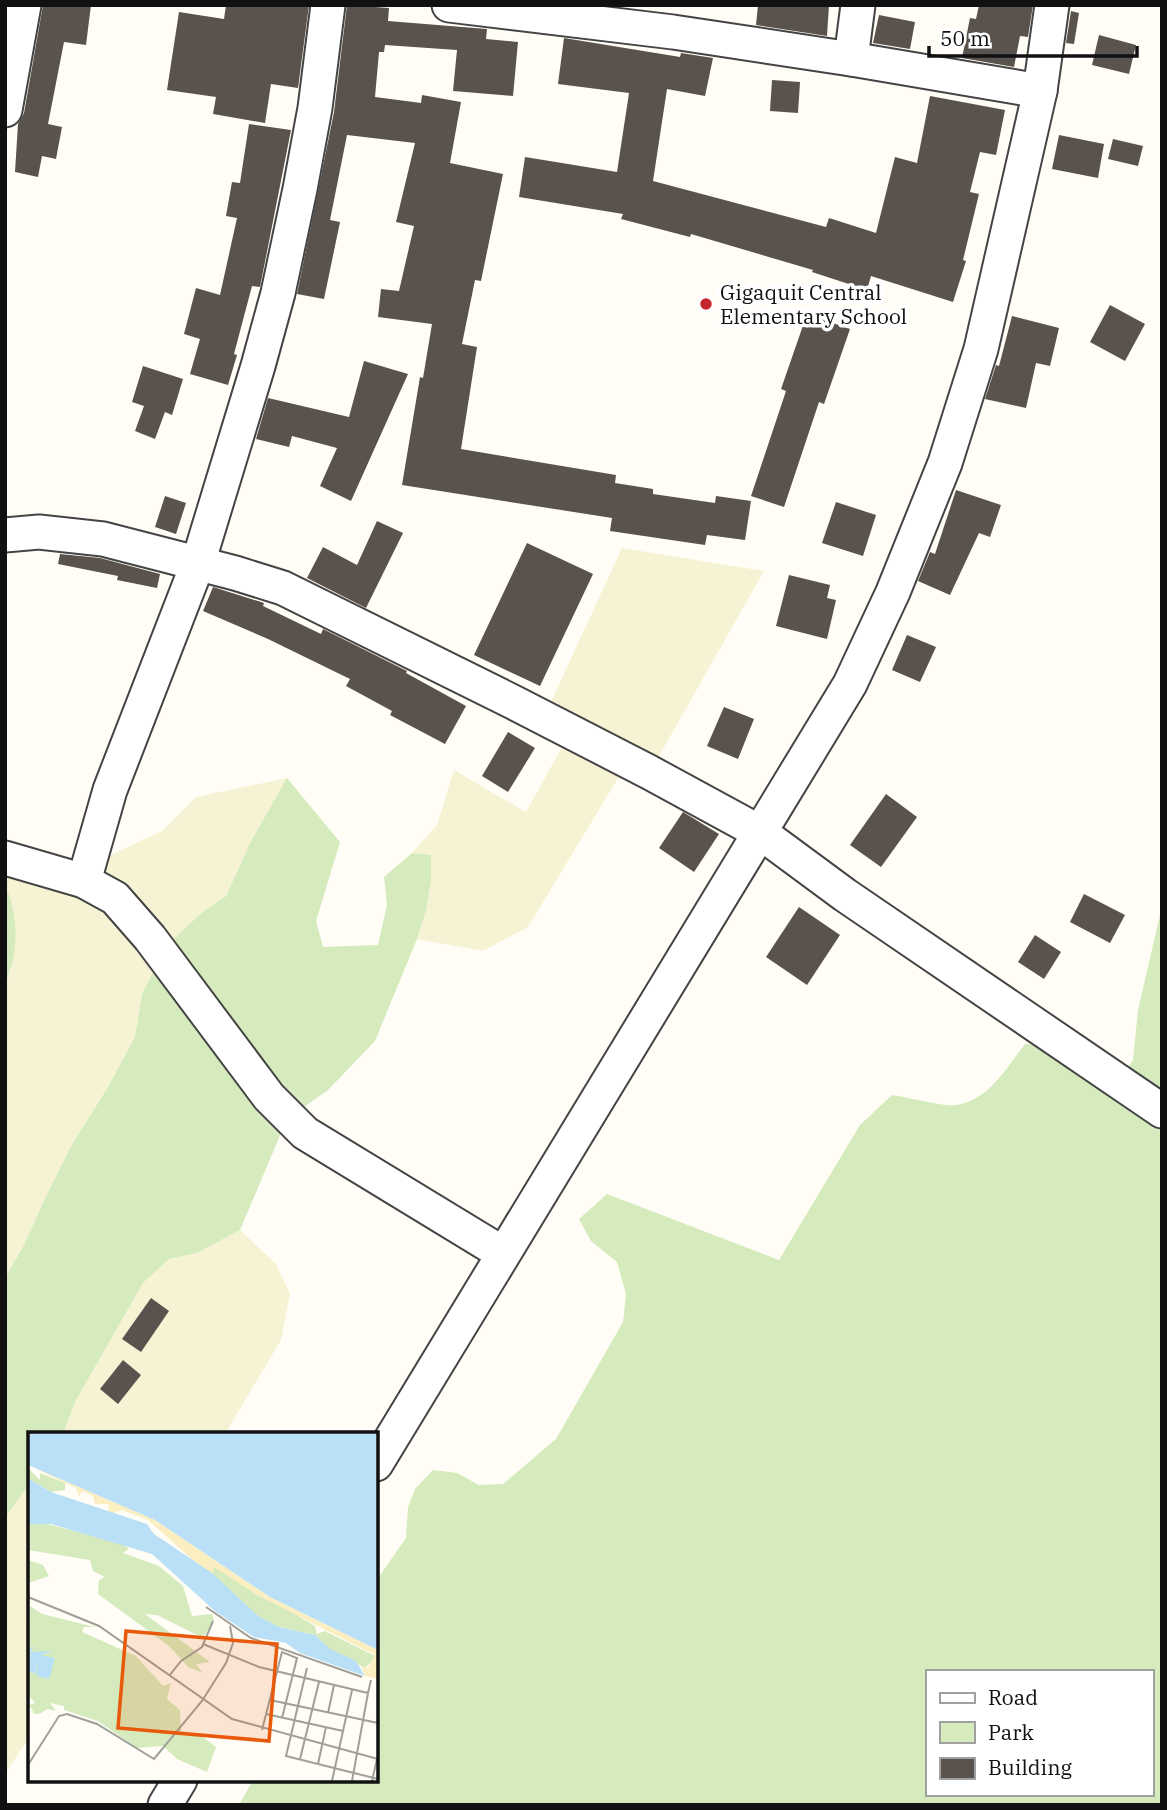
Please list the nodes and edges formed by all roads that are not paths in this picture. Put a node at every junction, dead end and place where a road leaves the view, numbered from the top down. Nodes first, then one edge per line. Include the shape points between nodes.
1 (24, 5) edge
2 (328, 5) edge
3 (449, 5) edge
4 (858, 5) edge
5 (1052, 5) edge
6 (675, 19) edge
7 (851, 59) junction
8 (1040, 91) junction
9 (5, 110) edge
10 (5, 535) edge
11 (198, 562) junction
12 (761, 833) junction
13 (5, 858) edge
14 (84, 881) junction
15 (1162, 1111) edge
16 (502, 1253) junction
17 (378, 1461) edge
18 (179, 1782) edge
19 (165, 1805) edge

1 - 9 street
2 - 11 street via 314,108 278,293
3 - 6 street
4 - 7 street
5 - 8 street
6 - 7 street
7 - 8 street
8 - 12 street via 981,349 945,463 893,593 850,684
10 - 11 street via 39,532 103,539
11 - 12 street via 283,588 515,702
11 - 14 street via 110,790
12 - 15 street
12 - 16 street
13 - 14 street
14 - 16 street via 115,898 269,1097 305,1133
16 - 17 street
18 - 19 street

